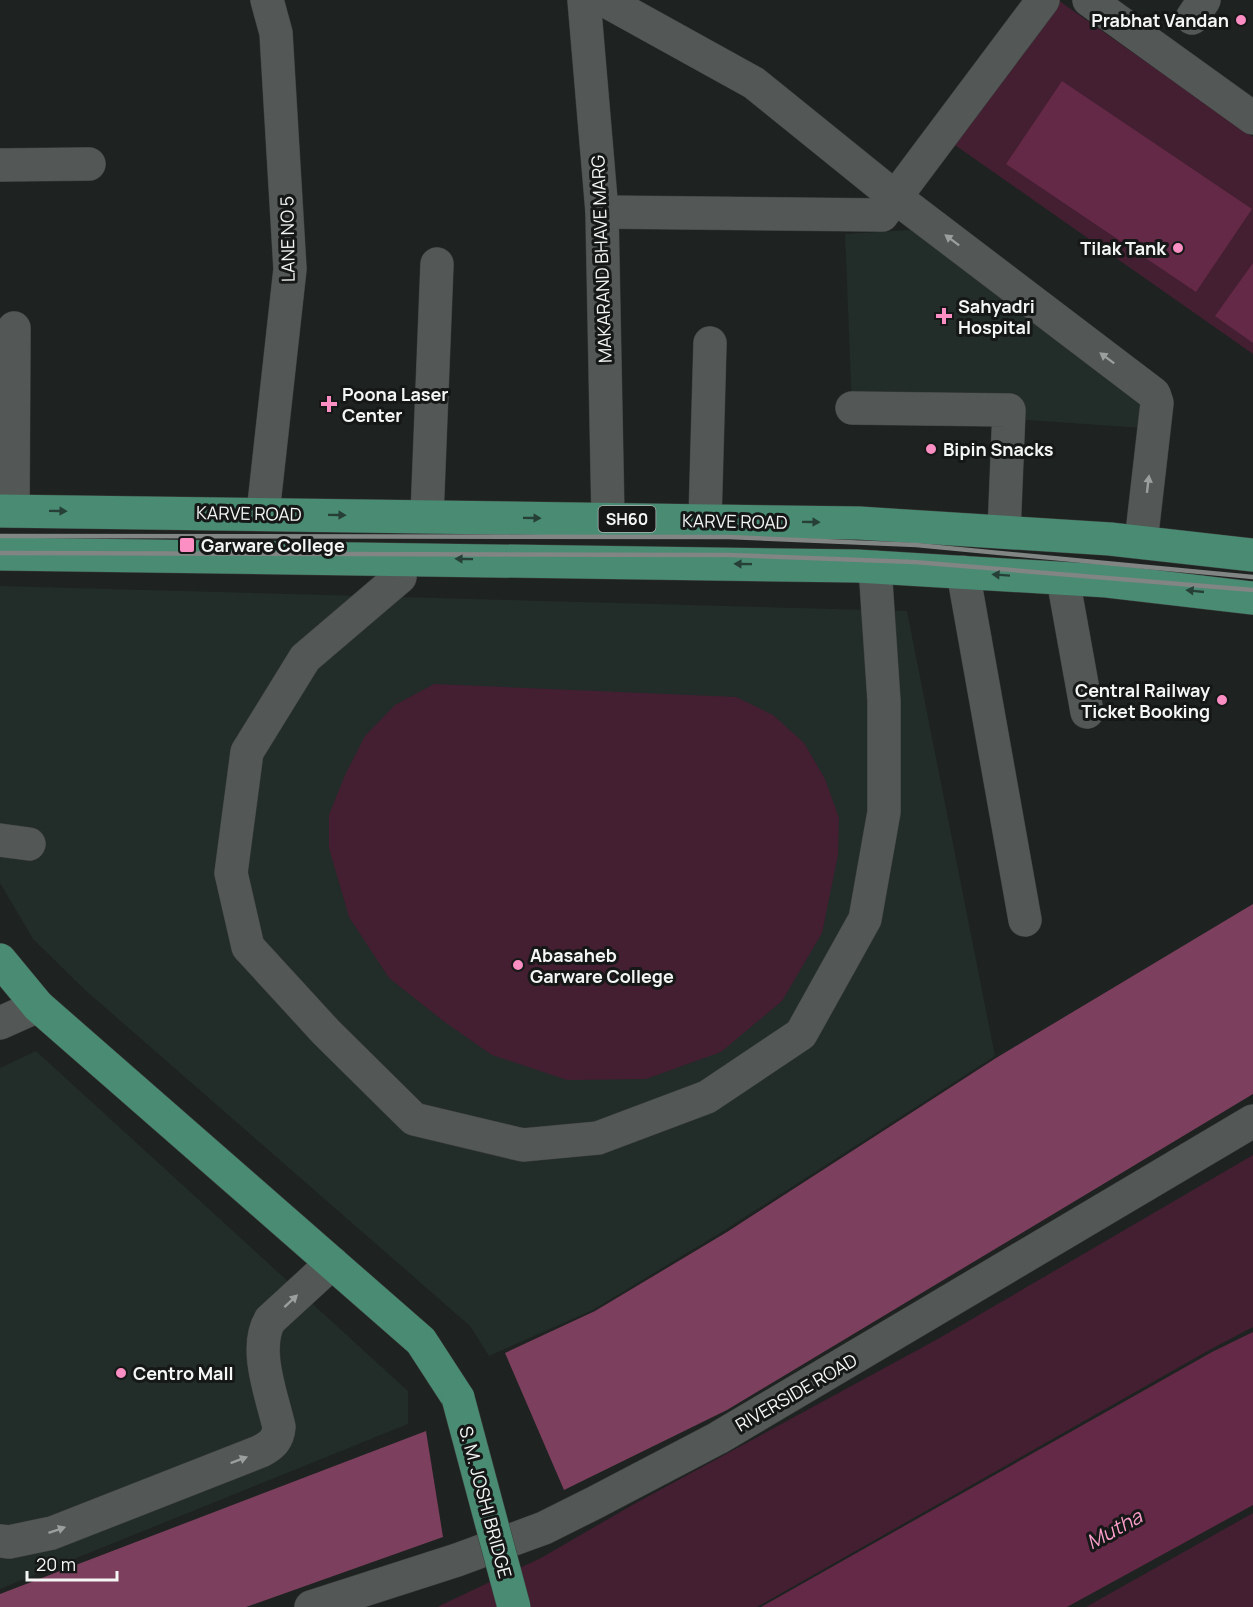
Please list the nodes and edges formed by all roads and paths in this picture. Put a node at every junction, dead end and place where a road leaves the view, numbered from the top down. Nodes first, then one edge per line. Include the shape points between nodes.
1 (267, 0) edge
2 (585, 0) edge
3 (604, 0) edge
4 (1043, 0) edge
5 (1089, 0) edge
6 (1253, 117) edge
7 (89, 164) dead end
8 (0, 165) edge
9 (896, 197) junction
10 (602, 212) junction
11 (437, 264) dead end
12 (14, 328) dead end
13 (710, 343) dead end
14 (852, 408) dead end
15 (7, 511) edge
16 (263, 513) junction
17 (427, 516) junction
18 (608, 519) junction
19 (705, 520) junction
20 (1004, 532) junction
21 (1141, 543) junction
22 (0, 554) edge
23 (1253, 555) edge
24 (875, 567) junction
25 (963, 572) junction
26 (400, 577) dead end
27 (1063, 579) junction
28 (1253, 598) edge
29 (1087, 712) dead end
30 (1025, 920) dead end
31 (0, 960) edge
32 (38, 1006) junction
33 (0, 1023) edge
34 (1253, 1120) edge
35 (332, 1263) junction
36 (0, 1541) edge
37 (311, 1607) edge
38 (514, 1607) edge

1 - 16 street, LANE NO 5 via 276,33 290,269
2 - 10 street, MAKARAND BHAVE MARG
3 - 9 street via 754,83
4 - 9 street
5 - 6 street
7 - 8 street
9 - 10 street via 882,215
21 -> 9 street via 1157,403 1154,394
10 - 18 street, MAKARAND BHAVE MARG
11 - 17 street
12 - 15 street
13 - 19 street
14 - 20 street via 1009,410
15 -> 16 main road, KARVE ROAD / SH60
16 -> 17 main road, KARVE ROAD / SH60
17 -> 18 main road, KARVE ROAD / SH60
18 - 19 main road, KARVE ROAD / SH60
19 -> 20 main road, KARVE ROAD / SH60 via 859,523
20 - 21 main road, KARVE ROAD / SH60
21 - 23 main road, KARVE ROAD / SH60
24 -> 22 main road
24 - 25 main road
24 - 26 street via 884,701 884,812 866,919 801,1035 707,1097 598,1138 523,1145 414,1119 248,947 231,873 247,752 305,658
27 -> 25 main road
25 - 30 street
28 -> 27 main road
27 - 29 street
31 - 32 main road, S. M. JOSHI BRIDGE
32 - 33 street
32 - 35 main road, S. M. JOSHI BRIDGE
34 - 37 street, RIVERSIDE ROAD via 718,1438 594,1503 533,1532 458,1560
36 -> 35 street via 52,1533 272,1445 279,1427 264,1360 264,1330
35 - 38 main road, S. M. JOSHI BRIDGE, bridge via 421,1341 458,1398

